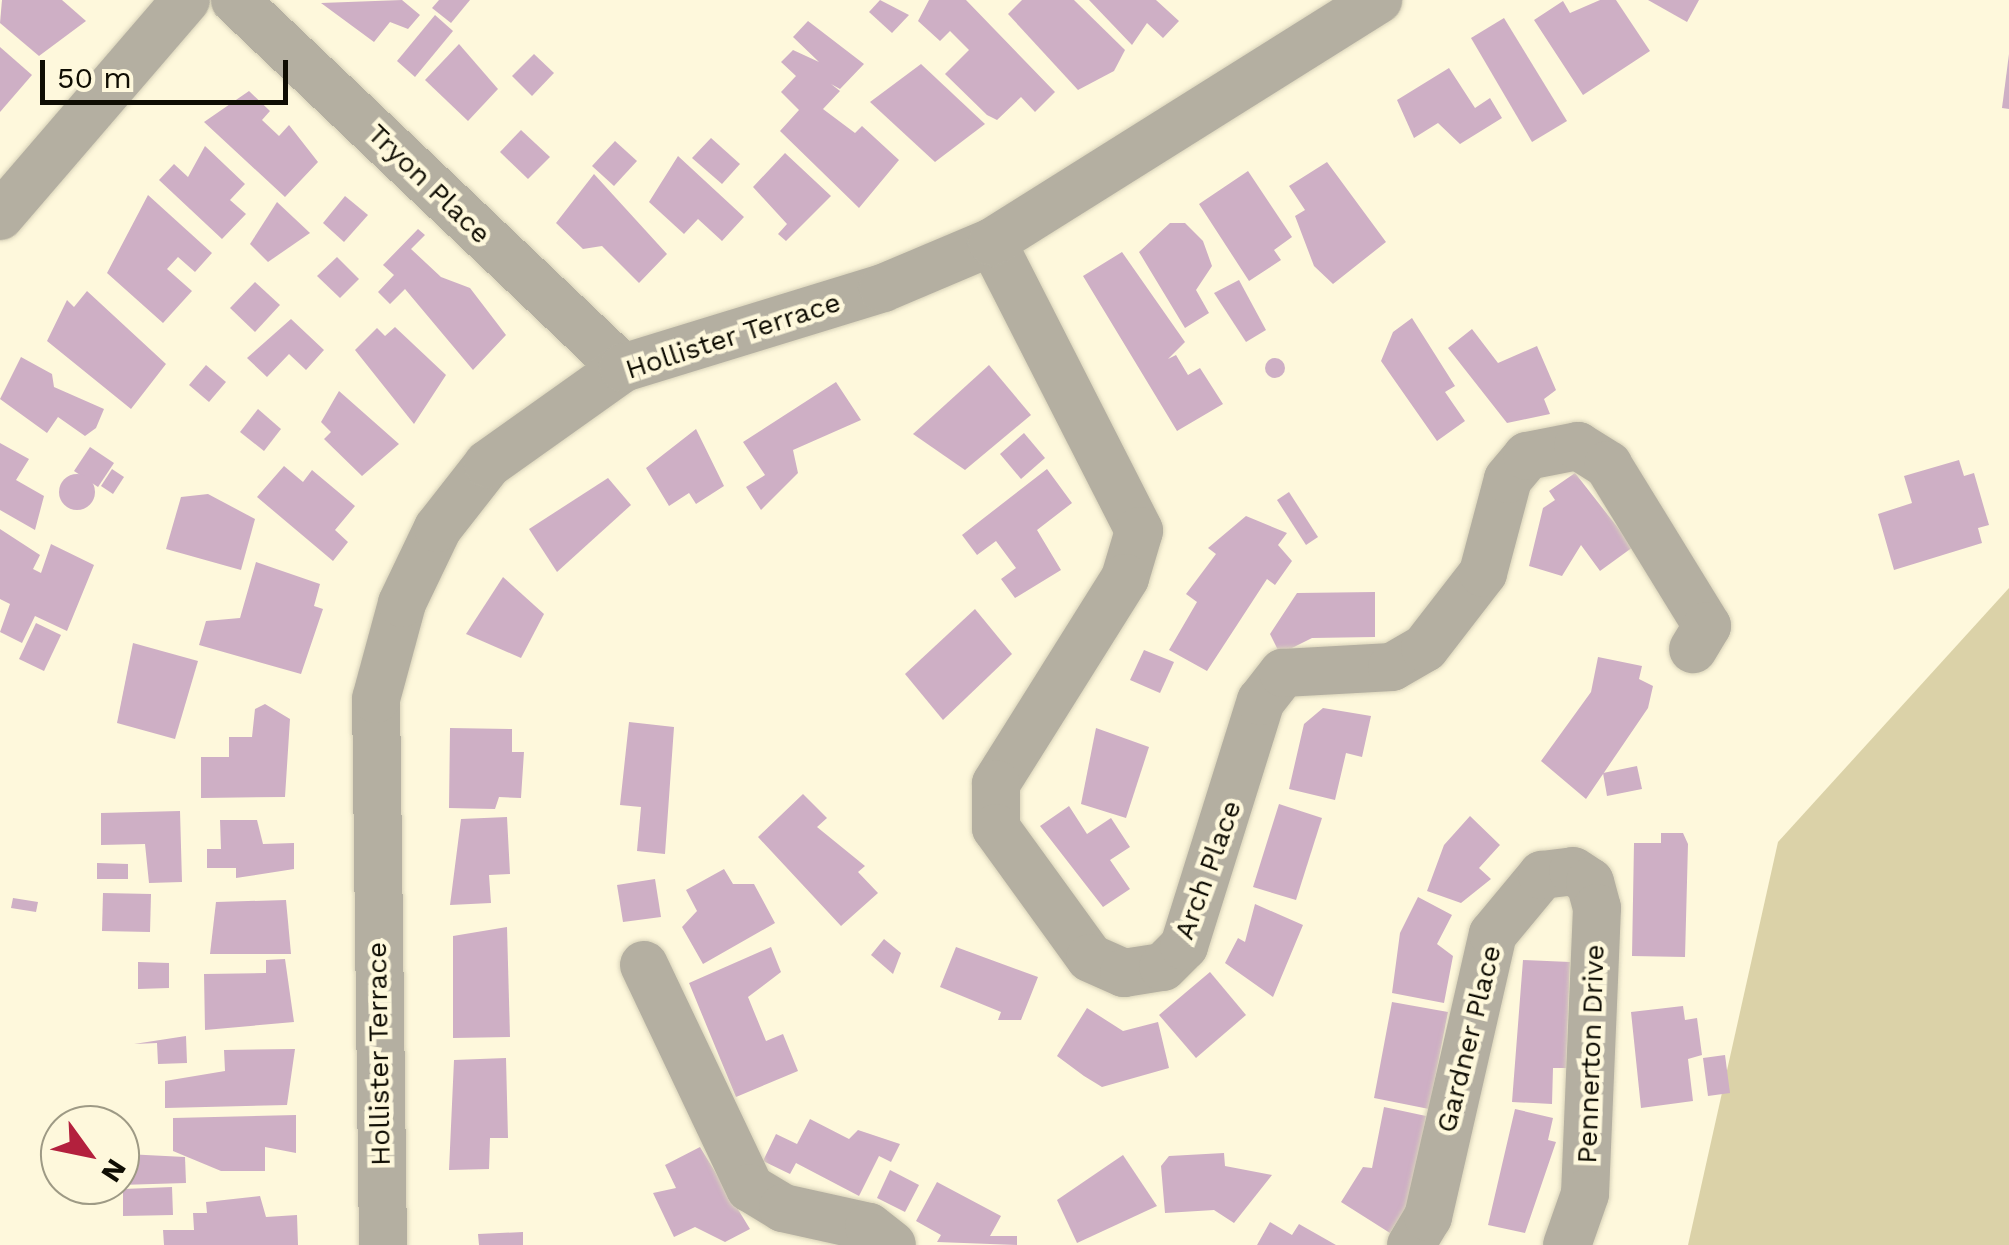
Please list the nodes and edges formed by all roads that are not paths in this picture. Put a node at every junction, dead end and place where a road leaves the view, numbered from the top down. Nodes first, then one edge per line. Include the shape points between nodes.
1 (186, 0) edge
2 (235, 0) edge
3 (1378, 0) edge
4 (0, 216) edge
5 (992, 242) junction
6 (623, 368) junction
7 (1694, 649) dead end
8 (1572, 871) joint
9 (644, 965) dead end
10 (383, 1245) edge
11 (892, 1245) edge
12 (1410, 1245) edge
13 (1567, 1245) edge

1 - 4 street
2 - 6 street, Tryon Place
3 - 5 street, Hollister Terrace
5 - 6 street, Hollister Terrace via 883,288
5 - 7 street, Arch Place via 1139,531 1125,578 996,784 996,828 1090,958 1124,973 1162,967 1184,946 1261,701 1283,673 1392,667 1426,648 1483,573 1508,479 1527,456 1578,446 1608,466 1706,626
6 - 10 street, Hollister Terrace via 488,464 438,528 402,603 376,700
8 - 12 street, Gardner Place via 1542,875 1493,934 1428,1217
8 - 13 street, Pennerton Drive via 1590,882 1597,908 1585,1194
9 - 11 street via 750,1188 784,1208 869,1227

